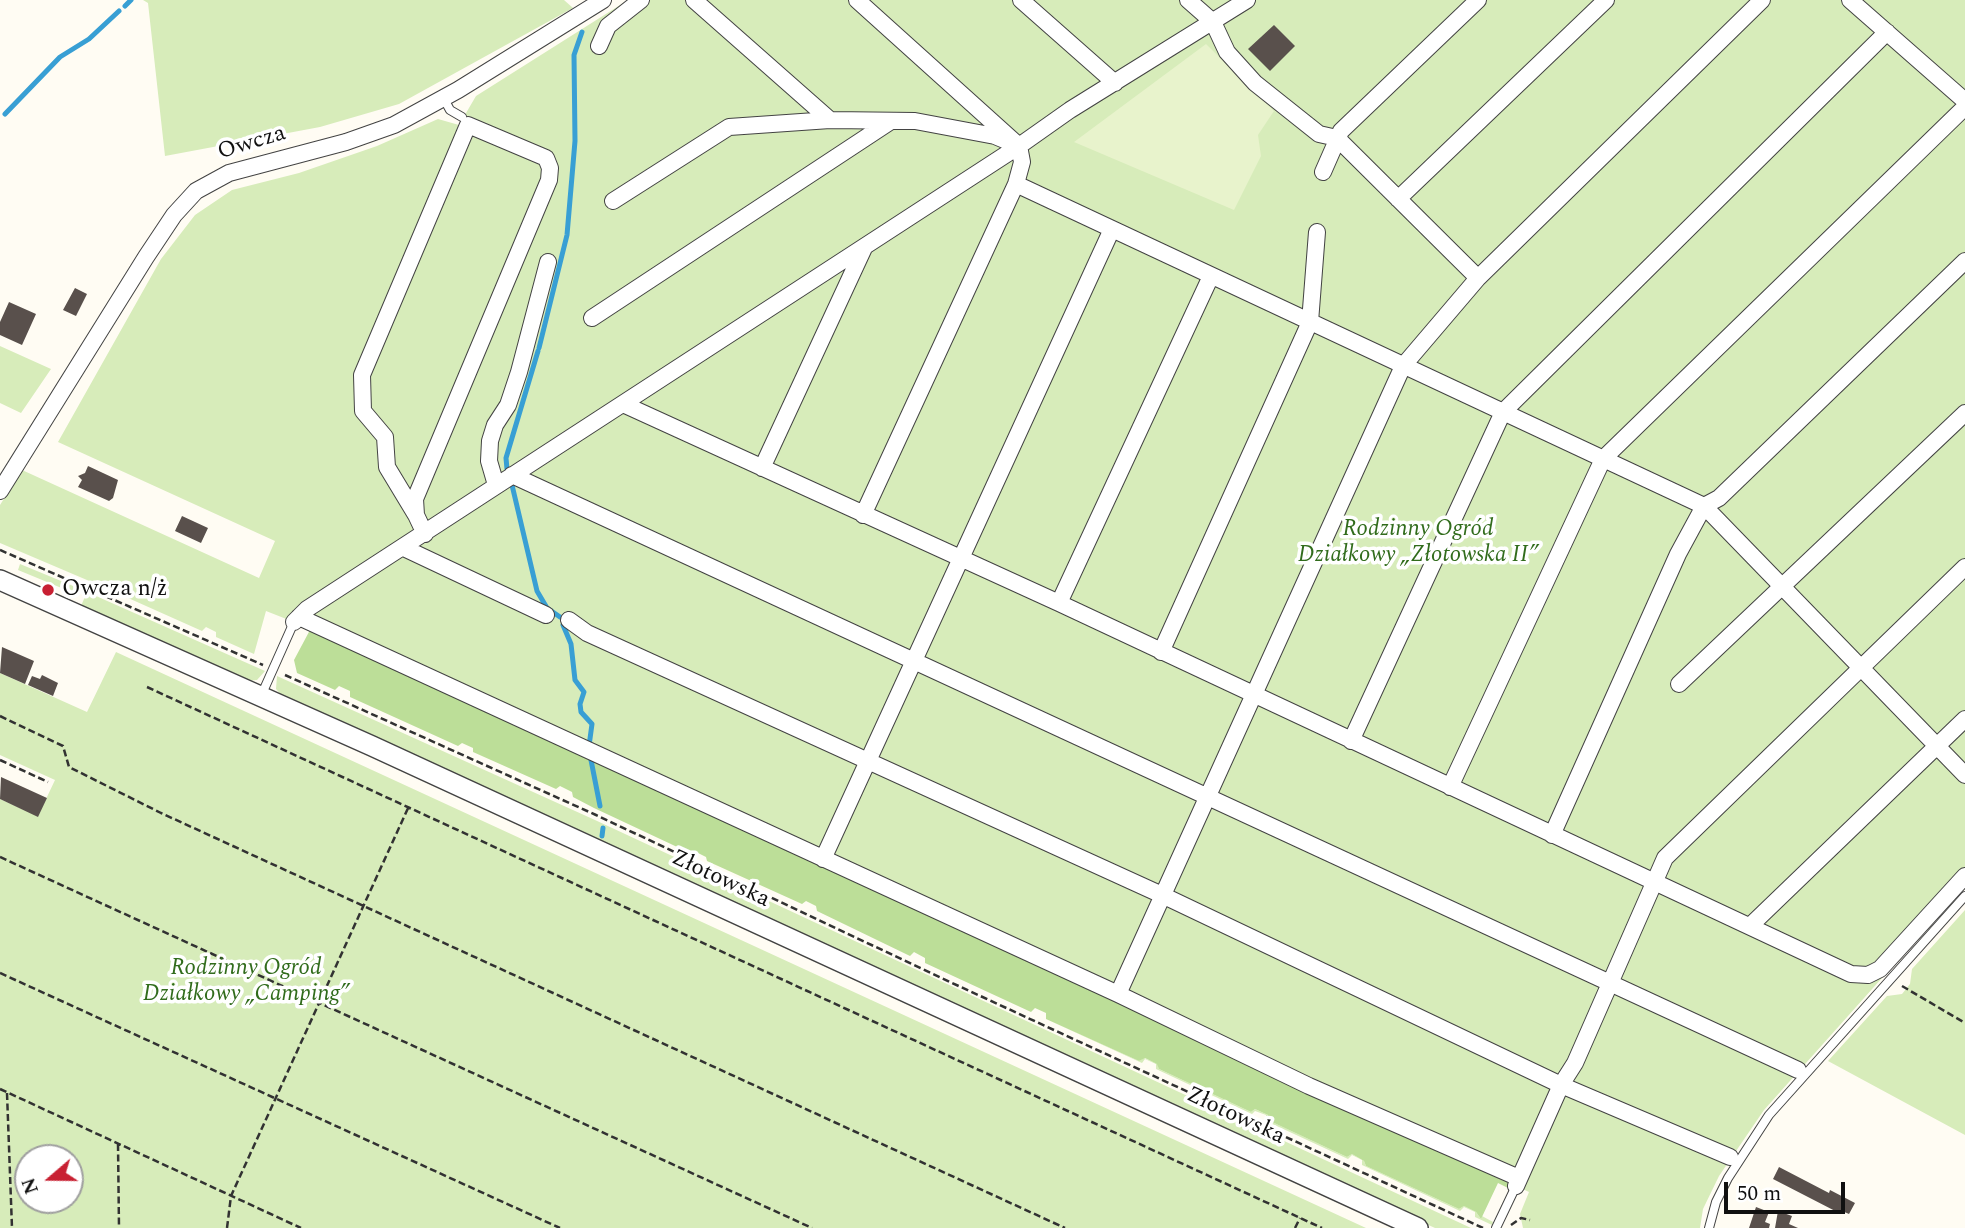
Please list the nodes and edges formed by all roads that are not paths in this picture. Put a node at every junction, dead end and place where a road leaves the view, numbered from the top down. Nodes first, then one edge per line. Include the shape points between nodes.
1 (603, 0) edge
2 (641, 0) edge
3 (694, 0) edge
4 (857, 0) edge
5 (1021, 0) edge
6 (1188, 0) edge
7 (1247, 0) edge
8 (1478, 0) edge
9 (1606, 0) edge
10 (1762, 0) edge
11 (1850, 0) edge
12 (1213, 22) junction
13 (1887, 32) junction
14 (599, 46) dead end
15 (1115, 83) junction
16 (444, 99) junction
17 (1965, 101) edge
18 (1965, 107) edge
19 (830, 120) junction
20 (465, 121) junction
21 (891, 121) junction
22 (1337, 138) junction
23 (1019, 146) junction
24 (1323, 172) dead end
25 (1016, 184) junction
26 (1398, 199) junction
27 (613, 201) dead end
28 (1112, 229) junction
29 (1317, 232) dead end
30 (864, 247) junction
31 (1965, 261) edge
32 (548, 262) dead end
33 (1211, 276) junction
34 (1478, 278) junction
35 (592, 318) dead end
36 (1310, 323) junction
37 (1404, 366) junction
38 (623, 404) junction
39 (1503, 412) junction
40 (1965, 412) edge
41 (1603, 459) junction
42 (762, 468) junction
43 (512, 475) junction
44 (496, 485) junction
45 (0, 491) edge
46 (1704, 506) junction
47 (416, 515) junction
48 (863, 515) junction
49 (425, 534) junction
50 (404, 548) junction
51 (960, 560) junction
52 (1965, 567) edge
53 (0, 580) edge
54 (1785, 586) junction
55 (1059, 603) junction
56 (546, 615) dead end
57 (297, 620) junction
58 (569, 620) dead end
59 (1161, 652) junction
60 (914, 662) junction
61 (1861, 666) junction
62 (1679, 684) dead end
63 (261, 696) junction
64 (1253, 696) junction
65 (1965, 719) edge
66 (1351, 741) junction
67 (1938, 746) junction
68 (868, 762) junction
69 (1965, 775) edge
70 (1450, 788) junction
71 (1207, 798) junction
72 (1552, 835) junction
73 (823, 859) junction
74 (1965, 876) edge
75 (1656, 883) junction
76 (1162, 895) junction
77 (1965, 896) edge
78 (1751, 925) junction
79 (1610, 983) junction
80 (1118, 994) junction
81 (1798, 1070) dead end
82 (1562, 1085) junction
83 (1730, 1157) dead end
84 (1518, 1182) junction
85 (1418, 1228) edge
86 (1496, 1228) edge
87 (1709, 1228) edge

1 - 16 street, Owcza
2 - 14 street via 608,26
3 - 19 street
4 - 23 street
5 - 15 street
6 - 12 street
7 - 12 street
8 - 22 street
9 - 26 street
10 - 34 street
11 - 13 street
12 - 15 street
12 - 22 street via 1227,52 1255,83 1319,134
13 - 17 street
13 - 39 street
15 - 23 street
16 - 20 lane
16 - 45 street, Owcza via 372,134 252,165 196,191 146,257
18 - 41 street
19 - 21 street
19 - 27 street via 729,127
20 - 47 street via 362,375 363,411 385,437 387,467
20 - 47 street via 546,158 549,180 415,499
21 - 23 street via 995,136
21 - 35 street
22 - 24 street
22 - 26 street
23 - 25 street via 1022,162
23 - 30 street
25 - 28 street
25 - 48 street
26 - 34 street
28 - 33 street
28 - 51 street
29 - 36 street
30 - 38 street
30 - 42 street
31 - 46 street via 1719,498
32 - 44 street via 519,372 490,442 489,461
33 - 36 street
33 - 55 street
34 - 37 street
36 - 37 street
36 - 59 street
37 - 39 street
37 - 64 street
38 - 42 street
38 - 43 street
39 - 41 street
39 - 66 street
40 - 54 street
41 - 46 street
41 - 70 street
42 - 48 street
43 - 44 street
43 - 60 street
44 - 49 street
46 - 54 street
46 - 72 street
47 - 49 street
48 - 51 street
49 - 50 street
50 - 56 street
50 - 57 street via 307,609
51 - 55 street
51 - 60 street
52 - 61 street
53 - 63 street, Złotowska
54 - 61 street
54 - 62 street
55 - 59 street
57 - 63 lane
57 - 73 street
58 - 68 street
59 - 64 street
60 - 68 street
60 - 71 street
61 - 67 street
61 - 75 street via 1665,858
63 - 85 street, Złotowska
64 - 66 street
64 - 71 street
65 - 67 street
66 - 70 street
67 - 69 street
67 - 78 street
68 - 73 street
68 - 76 street
70 - 72 street
71 - 76 street
71 - 79 street
72 - 75 street
73 - 80 street
74 - 78 street via 1880,969 1868,975 1851,974
75 - 78 street
75 - 79 street
76 - 80 street
76 - 82 street
77 - 87 lane via 1769,1115 1728,1178
79 - 81 street
79 - 82 street
80 - 84 street
82 - 83 street
82 - 84 street
84 - 86 lane

